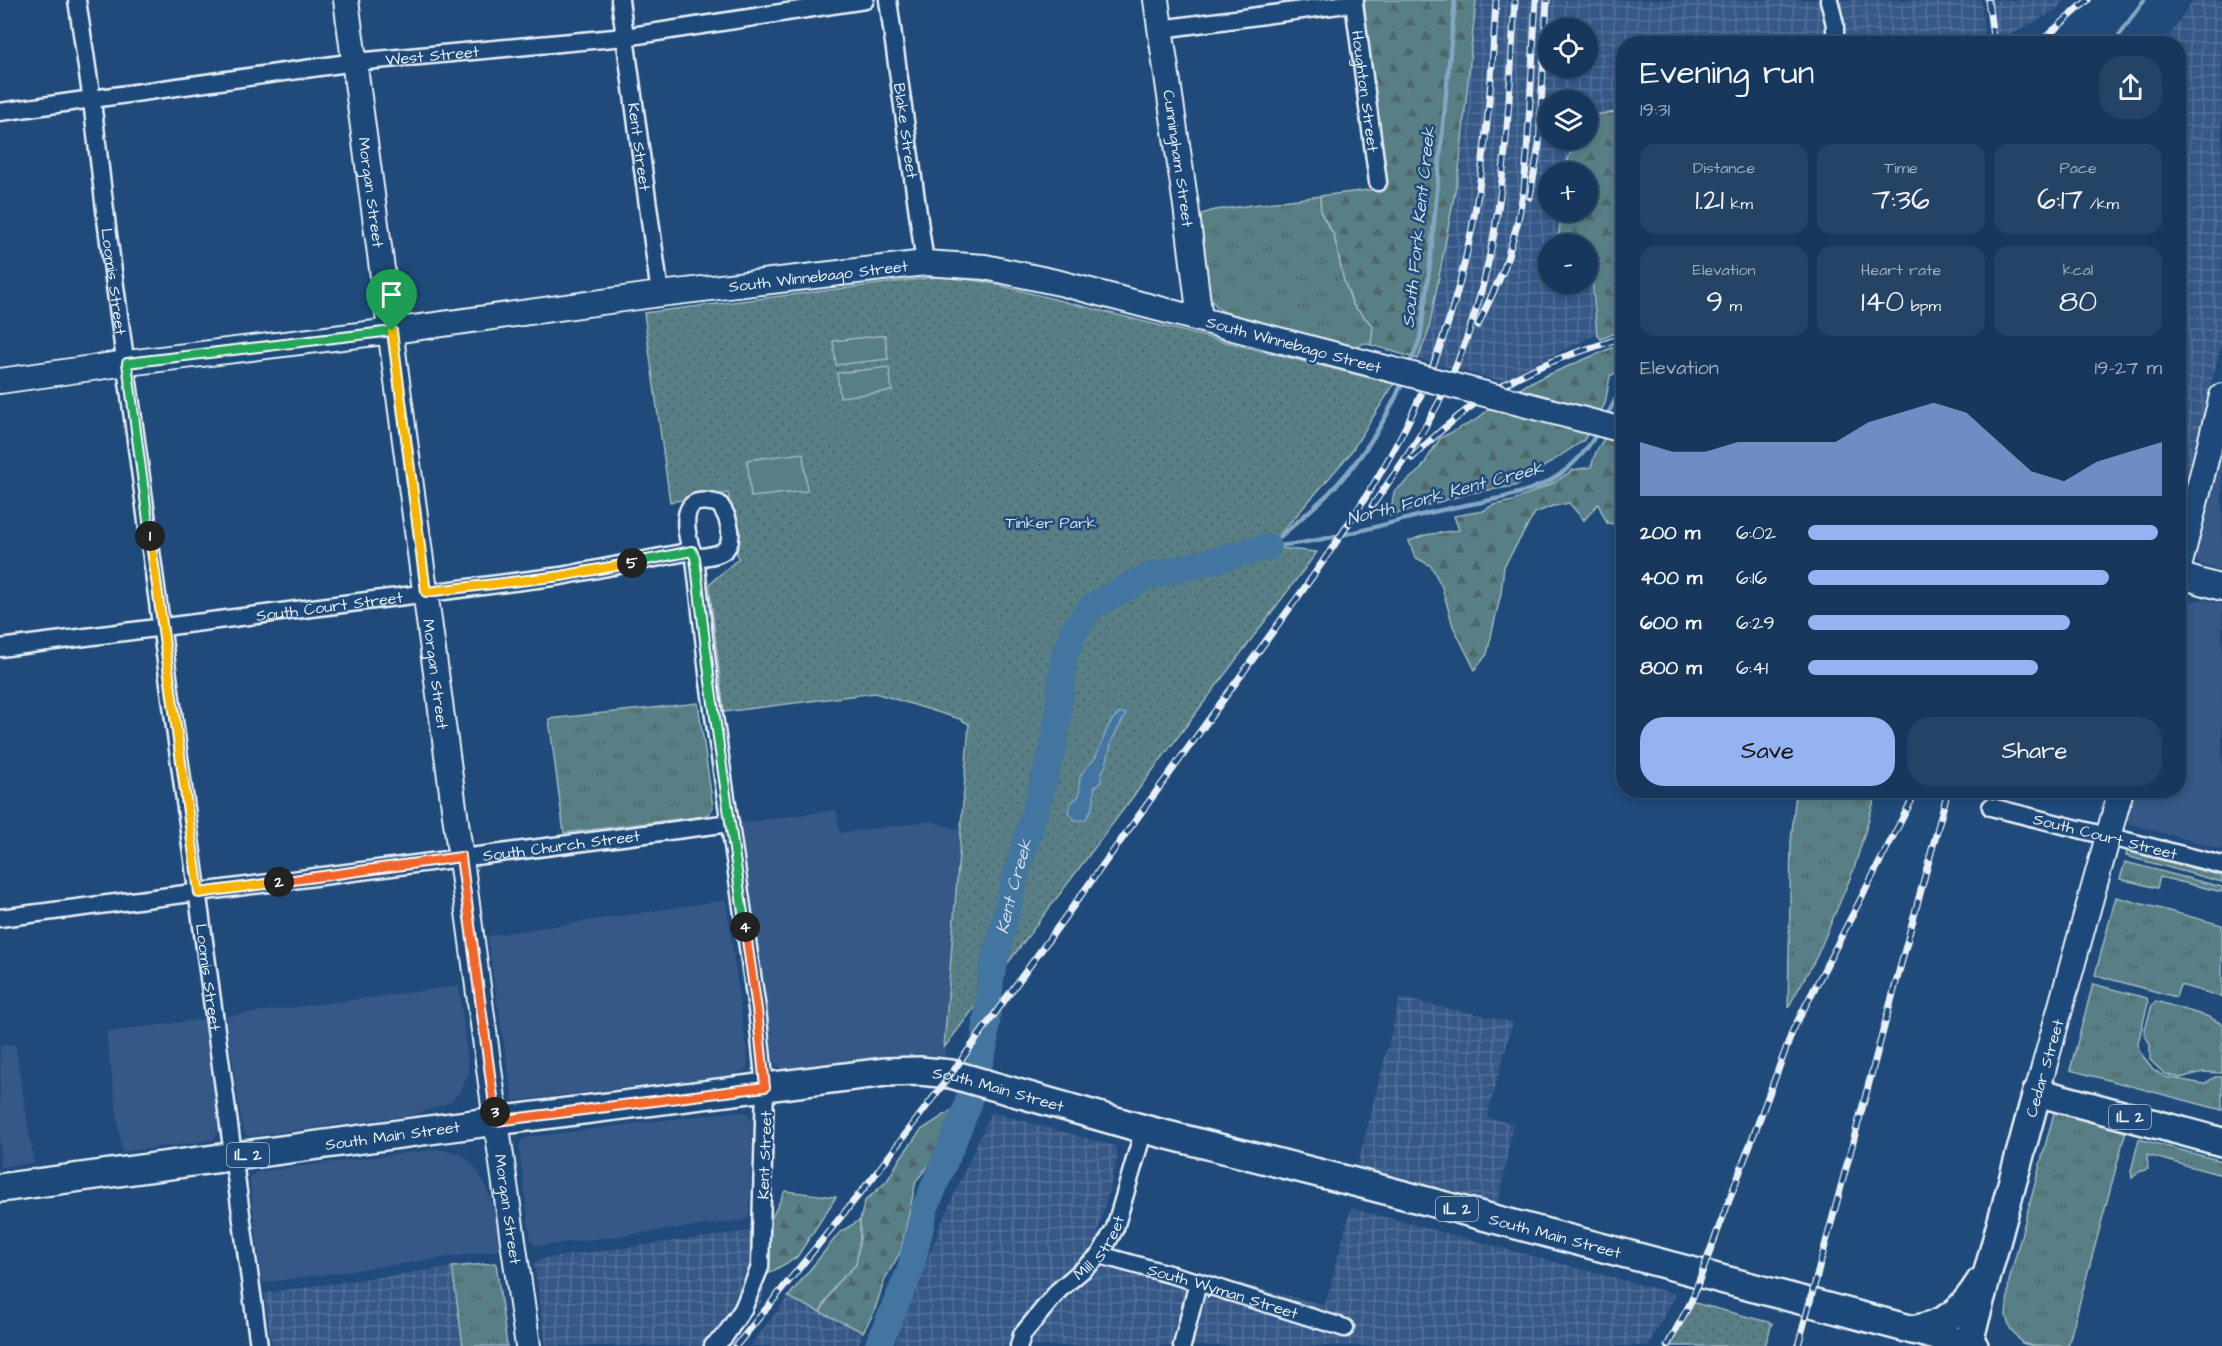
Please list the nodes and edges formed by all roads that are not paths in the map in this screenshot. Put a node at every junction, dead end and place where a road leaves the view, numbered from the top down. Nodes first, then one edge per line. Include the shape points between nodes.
1 (76, 0) edge
2 (346, 0) edge
3 (620, 0) edge
4 (865, 0) edge
5 (888, 0) edge
6 (1156, 0) edge
7 (1829, 0) edge
8 (1354, 1) edge
9 (1161, 28) junction
10 (1835, 36) edge
11 (625, 37) junction
12 (355, 62) junction
13 (92, 101) junction
14 (0, 112) edge
15 (1378, 182) dead end
16 (925, 263) junction
17 (660, 294) junction
18 (1200, 319) junction
19 (392, 331) junction
20 (127, 363) junction
21 (0, 381) edge
22 (2222, 396) edge
23 (1616, 428) edge
24 (2186, 539) edge
25 (694, 555) joint
26 (2186, 577) edge
27 (2222, 588) edge
28 (426, 592) junction
29 (162, 627) junction
30 (0, 648) edge
31 (2119, 798) edge
32 (1991, 807) dead end
33 (730, 823) junction
34 (2109, 835) junction
35 (461, 857) junction
36 (2222, 865) edge
37 (199, 893) junction
38 (0, 918) edge
39 (765, 1087) junction
40 (2037, 1092) junction
41 (496, 1121) junction
42 (1144, 1129) junction
43 (2222, 1142) edge
44 (234, 1157) junction
45 (0, 1188) edge
46 (1100, 1255) junction
47 (1988, 1271) junction
48 (1198, 1282) junction
49 (1345, 1328) dead end
50 (1912, 1330) junction
51 (259, 1346) edge
52 (528, 1346) edge
53 (713, 1346) edge
54 (1019, 1346) edge
55 (1182, 1346) edge
56 (1970, 1346) edge

1 - 13 street, Loomis Street
2 - 12 main road, Morgan Street
3 - 11 street, Kent Street
4 - 11 street, West Street
5 - 16 street, Blake Street
6 - 9 main road, Cunningham Street
7 - 10 street
8 - 9 street
8 - 15 street, Houghton Street
9 - 18 main road, Cunningham Street
11 - 12 street, West Street
11 - 17 street, Kent Street
12 - 13 street, West Street
12 - 19 main road, Morgan Street
13 - 14 street, West Street
13 - 20 street, Loomis Street
16 - 17 main road, South Winnebago Street
16 - 18 main road, South Winnebago Street via 985,267 1060,282
17 - 19 main road, South Winnebago Street
18 - 23 main road, South Winnebago Street, bridge
19 - 20 main road, South Winnebago Street
19 - 28 main road, Morgan Street
20 - 21 main road, South Winnebago Street
20 - 29 street, Loomis Street
22 - 24 main road
25 - 28 street, South Court Street
25 - 33 street, Kent Street
26 - 27 main road
28 - 29 street, South Court Street
28 - 35 main road, Morgan Street
29 - 30 street, South Court Street
29 - 37 street, Loomis Street
31 - 34 main road, Cedar Street
32 - 34 street, South Court Street
33 - 35 street, South Church Street
33 - 39 street, Kent Street
34 - 36 street, South Court Street
34 - 40 main road, Cedar Street
35 - 37 street, South Church Street
35 - 41 main road, Morgan Street
37 - 38 street, South Church Street
37 - 44 street, Loomis Street
39 - 41 main road, South Main Street / IL 2
39 - 42 main road, South Main Street / IL 2 via 919,1071 1002,1088
39 - 53 street, Kent Street via 759,1267 743,1309
40 - 43 main road, IL 2
40 - 47 main road, Cedar Street / IL 2
41 - 44 main road, South Main Street / IL 2
41 - 52 main road, Morgan Street
42 - 46 street, Mill Street via 1115,1228
42 - 50 main road, South Main Street / IL 2
44 - 45 main road, South Main Street / IL 2
44 - 51 street, Loomis Street
46 - 48 street, South Wyman Street
46 - 54 street, Mill Street via 1059,1290 1022,1335
47 - 50 main road, IL 2 via 1954,1314 1941,1323
47 - 56 main road, Cedar Street
48 - 49 street, South Wyman Street
48 - 55 street
50 - 56 main road, South Main Street / IL 2

